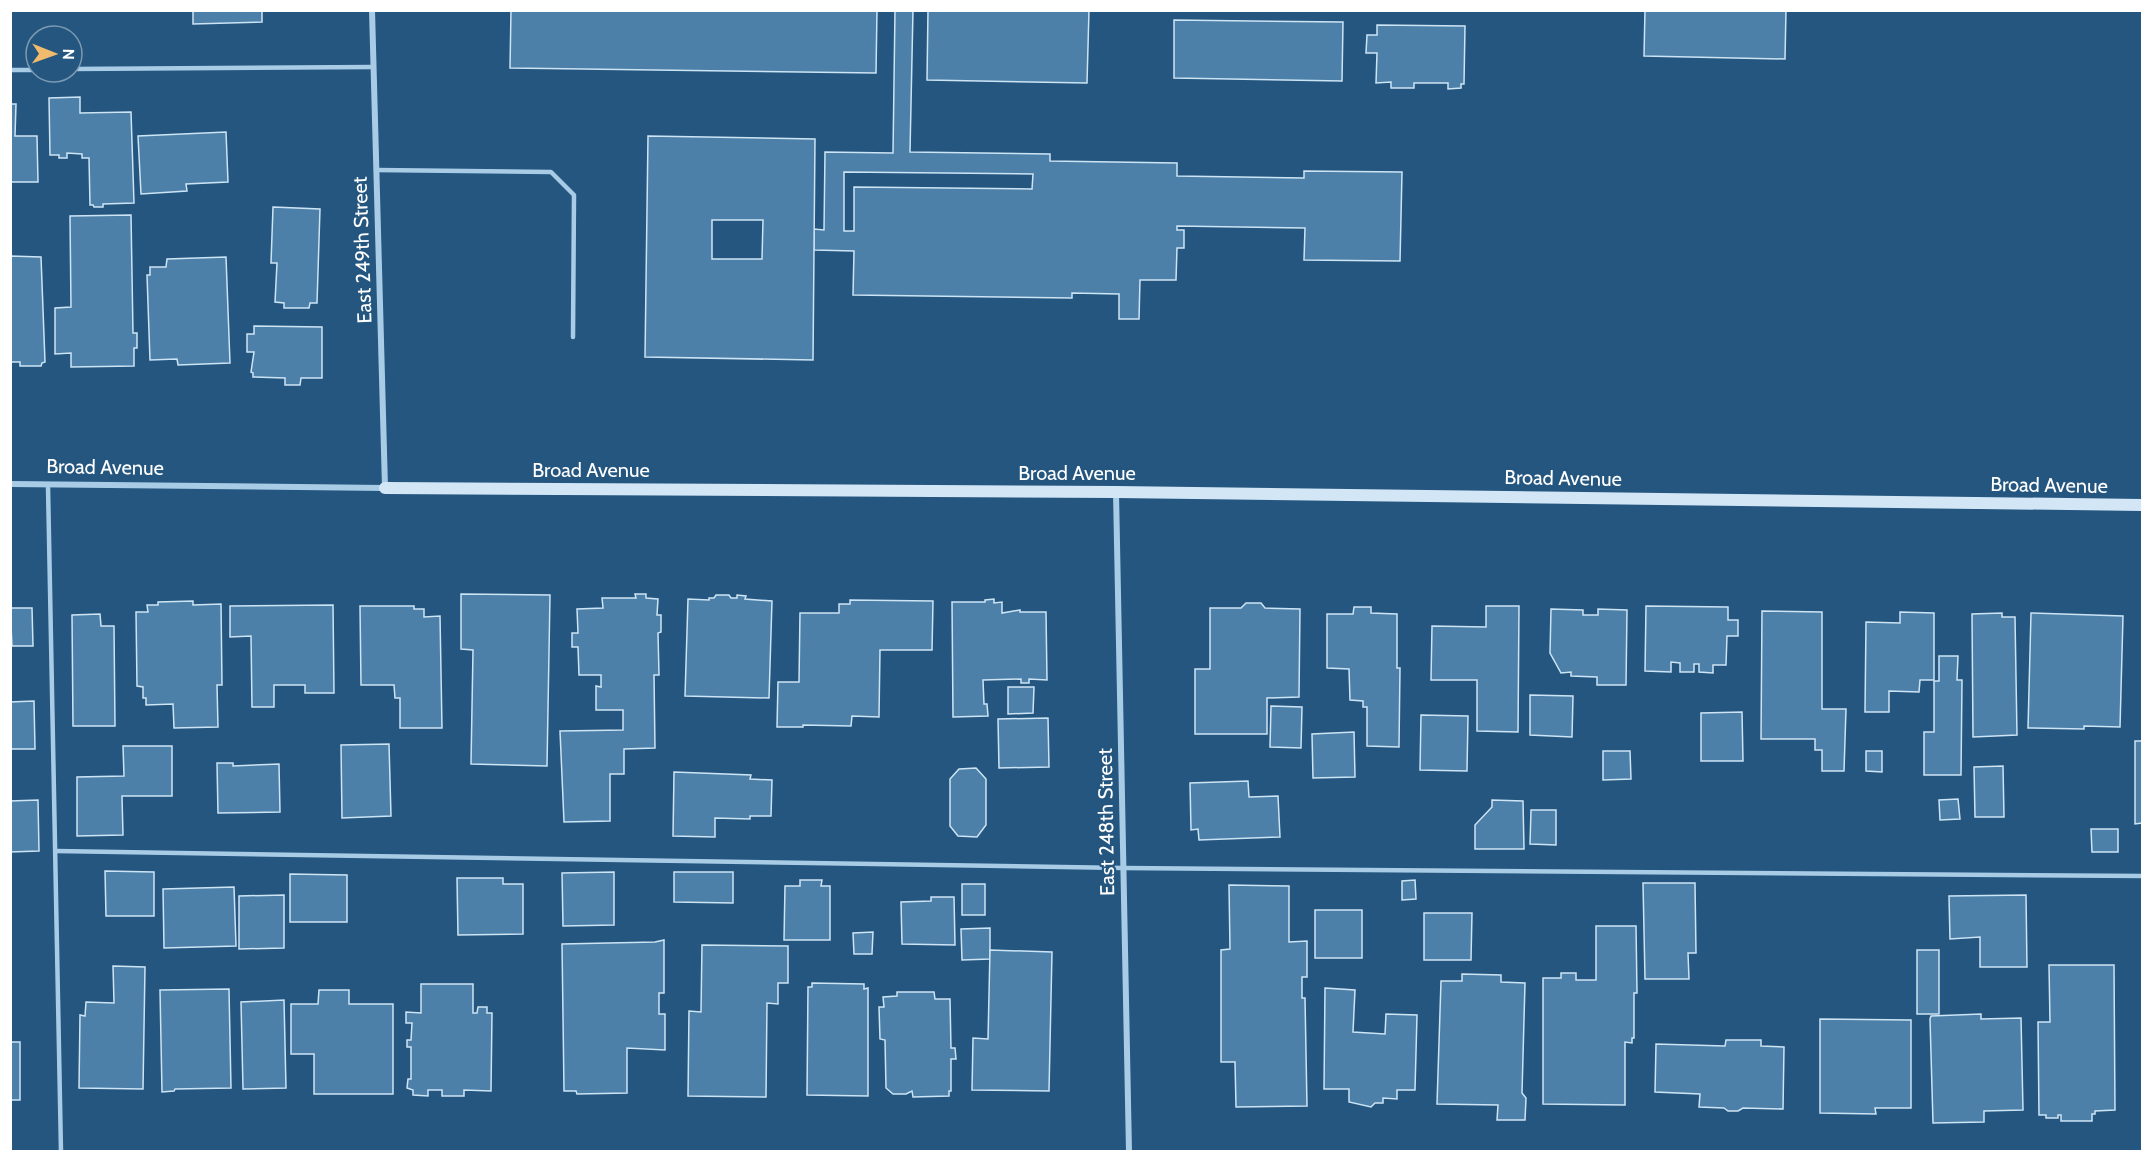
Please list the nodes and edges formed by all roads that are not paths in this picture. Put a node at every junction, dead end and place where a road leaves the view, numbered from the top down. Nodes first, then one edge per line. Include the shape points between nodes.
1 (372, 10) edge
2 (373, 67) junction
3 (84, 69) edge
4 (376, 170) junction
5 (573, 337) dead end
6 (10, 484) edge
7 (48, 486) junction
8 (385, 488) junction
9 (1116, 492) junction
10 (2142, 505) edge
11 (56, 851) junction
12 (1123, 868) junction
13 (2142, 876) edge
14 (61, 1152) edge
15 (1129, 1152) edge

1 - 2 street, East 249th Street
2 - 3 lane
2 - 4 street, East 249th Street
4 - 5 lane via 551,172 574,195
4 - 8 street, East 249th Street
6 - 7 street, Broad Avenue
7 - 8 street, Broad Avenue
7 - 11 lane
8 - 9 street, Broad Avenue
9 - 10 street, Broad Avenue
9 - 12 street, East 248th Street
11 - 12 lane
11 - 14 lane
12 - 13 lane
12 - 15 street, East 248th Street

